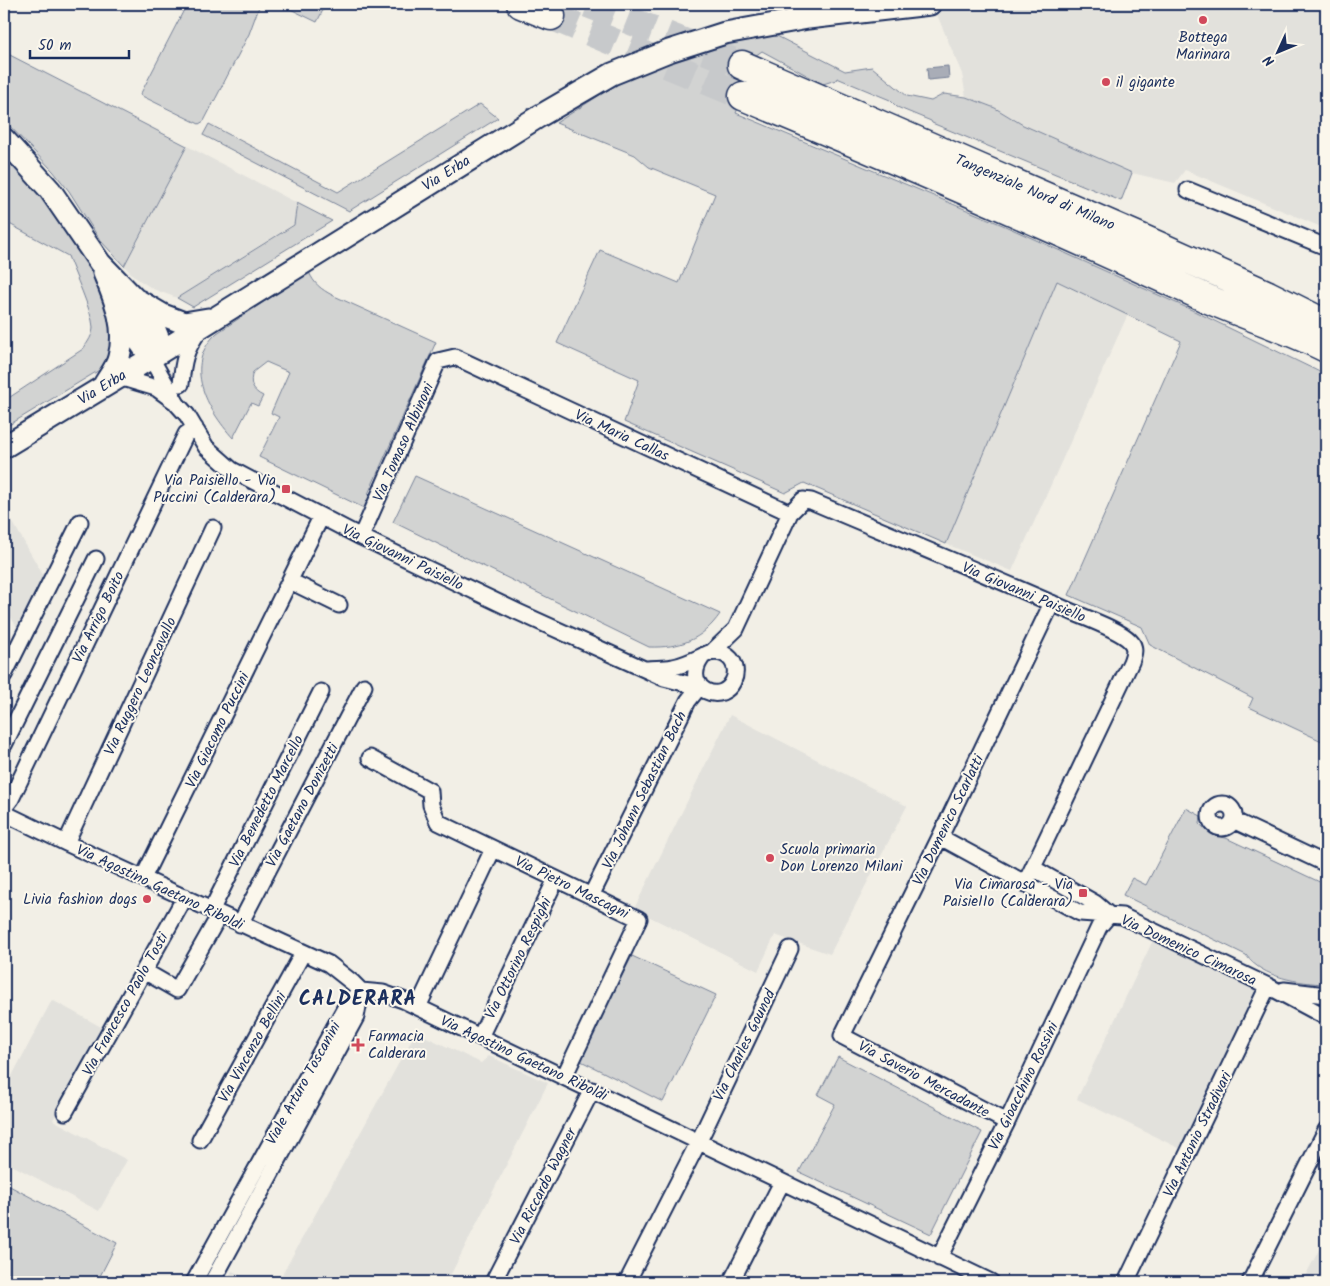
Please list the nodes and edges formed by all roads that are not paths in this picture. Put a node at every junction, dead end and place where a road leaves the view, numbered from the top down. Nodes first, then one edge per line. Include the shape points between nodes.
1 (521, 4) edge
2 (930, 4) edge
3 (551, 16) tunnel mouth
4 (742, 65) tunnel mouth
5 (743, 96) tunnel mouth
6 (4, 138) edge
7 (1188, 190) dead end
8 (1326, 247) edge
9 (123, 295) junction
10 (1228, 308) junction
11 (213, 318) junction
12 (1326, 324) edge
13 (1326, 348) edge
14 (157, 354) junction
15 (455, 357) joint
16 (1326, 360) edge
17 (111, 381) junction
18 (181, 384) junction
19 (186, 416) junction
20 (4, 447) edge
21 (790, 513) junction
22 (321, 517) junction
23 (80, 522) dead end
24 (213, 528) dead end
25 (360, 537) junction
26 (96, 559) dead end
27 (290, 581) junction
28 (1052, 603) junction
29 (339, 605) dead end
30 (736, 629) junction
31 (708, 654) junction
32 (735, 665) junction
33 (642, 669) junction
34 (4, 674) edge
35 (699, 685) junction
36 (364, 686) dead end
37 (321, 692) dead end
38 (4, 745) edge
39 (370, 758) dead end
40 (4, 809) edge
41 (1235, 818) dead end
42 (940, 837) junction
43 (66, 843) junction
44 (493, 849) junction
45 (1326, 864) edge
46 (1033, 868) junction
47 (145, 875) junction
48 (556, 878) junction
49 (1025, 884) junction
50 (591, 896) junction
51 (185, 897) junction
52 (215, 912) junction
53 (1109, 915) junction
54 (240, 924) junction
55 (790, 949) dead end
56 (303, 953) junction
57 (144, 971) junction
58 (1268, 986) junction
59 (361, 991) junction
60 (1326, 995) edge
61 (418, 1007) junction
62 (1326, 1017) edge
63 (842, 1036) joint
64 (480, 1037) junction
65 (564, 1077) junction
66 (592, 1090) junction
67 (65, 1112) dead end
68 (1007, 1122) junction
69 (1326, 1130) edge
70 (200, 1140) dead end
71 (698, 1141) junction
72 (782, 1182) junction
73 (939, 1258) junction
74 (194, 1282) edge
75 (212, 1282) edge
76 (493, 1282) edge
77 (627, 1282) edge
78 (731, 1282) edge
79 (991, 1282) edge
80 (1126, 1282) edge
81 (1250, 1282) edge

1 - 3 highway
2 - 11 main road, Via Erba via 738,30 684,45 624,69 546,112
4 - 12 highway, Tangenziale Nord di Milano via 1141,238
5 - 10 highway, Tangenziale Nord di Milano via 975,194
6 - 9 main road via 50,190
7 - 8 street
9 - 11 main road via 184,322
9 - 14 main road via 153,325
9 - 17 main road via 119,358
10 - 13 highway, Tangenziale Nord di Milano
10 - 16 highway
11 - 14 main road, Via Erba
11 - 18 street via 188,347
14 - 17 main road, Via Erba
14 - 18 street via 176,368
14 - 19 street
15 - 21 street, Via Maria Callas
15 - 25 street, Via Tomaso Albinoni via 438,361
17 - 19 street via 156,388
17 - 20 main road, Via Erba
18 - 19 street
19 - 22 street, Via Giovanni Paisiello via 206,447 232,470
19 - 40 street, Via Arrigo Boito via 186,434
21 - 28 street, Via Giovanni Paisiello via 802,500 811,501
21 - 30 street, Via Giovanni Paisiello
22 - 25 street, Via Giovanni Paisiello
22 - 27 street, Via Giacomo Puccini
23 - 34 street
24 - 43 street, Via Ruggero Leoncavallo
25 - 33 street, Via Giovanni Paisiello
26 - 38 street
27 - 29 street
27 - 47 street, Via Giacomo Puccini
28 - 42 street, Via Domenico Scarlatti
28 - 46 street, Via Giovanni Paisiello via 1122,635 1134,647 1134,653
30 - 31 street, Via Giovanni Paisiello
30 - 32 street, Via Giovanni Paisiello
31 - 32 street via 722,653
31 - 33 street, Via Giovanni Paisiello via 675,667
31 - 35 street via 698,662 695,671
32 - 35 street via 734,682 722,692 706,691
33 - 35 street, Via Giovanni Paisiello via 664,678
35 - 50 street, Via Johann Sebastian Bach via 688,701
36 - 54 street, Via Gaetano Donizetti
37 - 52 street, Via Benedetto Marcello via 215,903
39 - 44 street, Via Pietro Mascagni via 430,791 431,805 438,822
40 - 43 street, Via Agostino Gaetano Riboldi
41 - 45 street via 1234,821
42 - 49 street, Via Domenico Cimarosa
42 - 63 street, Via Domenico Scarlatti
43 - 47 street, Via Agostino Gaetano Riboldi
44 - 48 street, Via Pietro Mascagni
44 - 61 street
46 - 49 street, Via Giovanni Paisiello
46 - 53 street, Via Domenico Cimarosa
47 - 51 street, Via Agostino Gaetano Riboldi
48 - 50 street, Via Pietro Mascagni
48 - 64 street, Via Ottorino Respighi
49 - 53 street, Via Domenico Cimarosa via 1080,913
50 - 65 street, Via Pietro Mascagni via 639,919
51 - 52 street, Via Agostino Gaetano Riboldi
51 - 57 street, Via Francesco Paolo Tosti
52 - 54 street, Via Agostino Gaetano Riboldi
52 - 57 street, Via Benedetto Marcello via 177,990
53 - 58 street, Via Domenico Cimarosa via 1122,916
53 - 68 street, Via Gioacchino Rossini via 1099,928
54 - 56 street, Via Agostino Gaetano Riboldi
55 - 71 street, Via Charles Gounod
56 - 59 street, Via Agostino Gaetano Riboldi via 329,964
56 - 70 street, Via Vincenzo Bellini
57 - 67 street, Via Francesco Paolo Tosti
58 - 60 street, Via Domenico Cimarosa via 1293,993
58 - 62 street, Via Domenico Cimarosa
58 - 80 street, Via Antonio Stradivari
59 - 61 street, Via Agostino Gaetano Riboldi via 383,993
59 - 74 street, Viale Arturo Toscanini via 346,1006
59 - 75 street, Viale Arturo Toscanini via 356,1017
61 - 64 street, Via Agostino Gaetano Riboldi
63 - 68 street, Via Saverio Mercadante
64 - 65 street, Via Agostino Gaetano Riboldi
65 - 66 street, Via Agostino Gaetano Riboldi
66 - 71 street, Via Agostino Gaetano Riboldi
66 - 76 street, Via Riccardo Wagner
68 - 73 street, Via Gioacchino Rossini
69 - 81 street
71 - 72 street, Via Agostino Gaetano Riboldi
71 - 77 street, Via Charles Gounod
72 - 73 street, Via Agostino Gaetano Riboldi
72 - 78 street
73 - 79 street, Via Agostino Gaetano Riboldi

